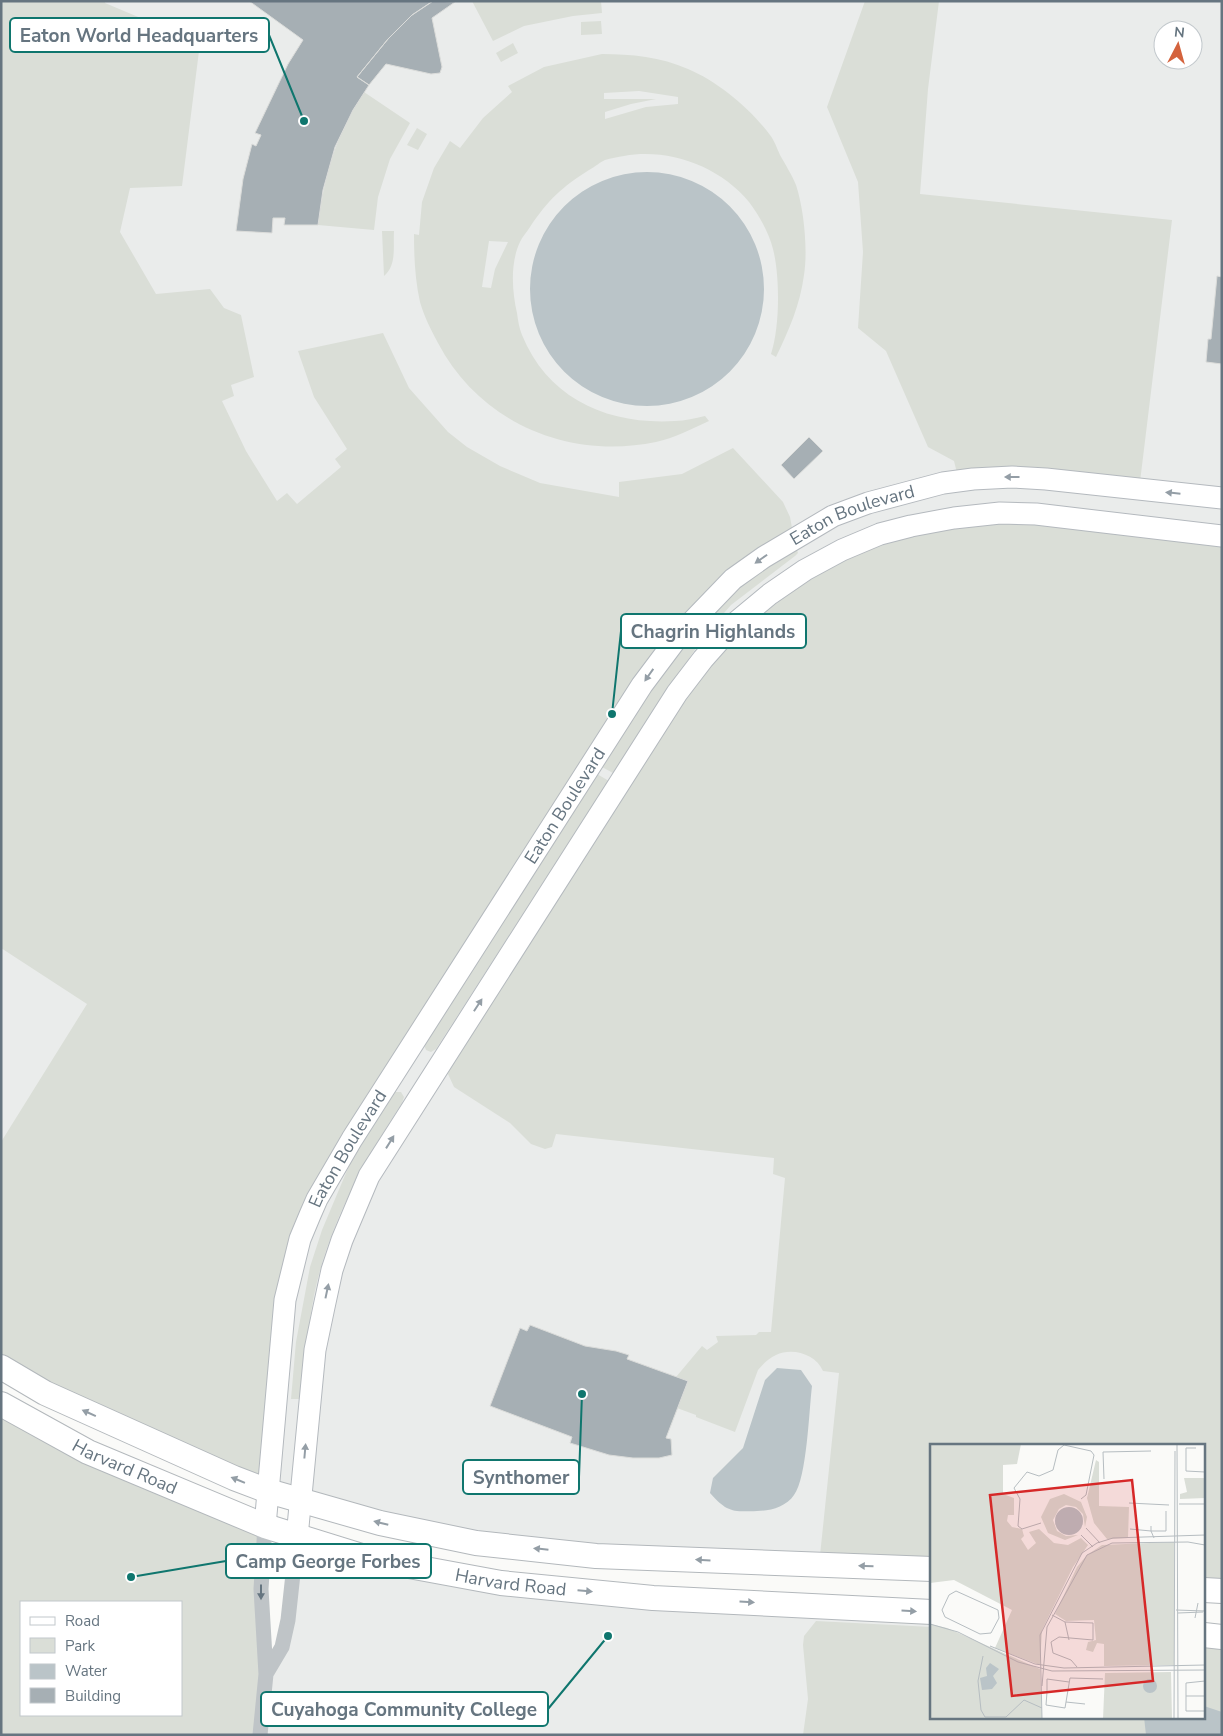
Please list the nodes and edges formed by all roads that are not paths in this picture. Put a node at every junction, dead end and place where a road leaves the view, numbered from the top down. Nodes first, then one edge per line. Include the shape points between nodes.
1 (1222, 498) edge
2 (1222, 536) edge
3 (1, 1367) edge
4 (1, 1404) edge
5 (268, 1491) junction
6 (301, 1500) junction
7 (265, 1526) junction
8 (297, 1536) junction
9 (930, 1569) edge
10 (1206, 1590) edge
11 (1222, 1591) edge
12 (930, 1612) edge
13 (1206, 1635) edge
14 (1222, 1636) edge
15 (266, 1674) junction
16 (260, 1735) edge

1 -> 5 street, Eaton Boulevard via 1012,477 943,483 833,516 764,556 733,579 681,633 642,685 378,1097 317,1198 300,1239 285,1300
6 -> 2 street, Eaton Boulevard via 315,1350 324,1307 342,1240 369,1176 677,693 735,623 805,570 842,550 880,534 954,518 1000,513 1036,514
5 -> 3 main road, Harvard Road via 45,1393
4 - 7 main road, Harvard Road via 88,1452
5 - 6 main road, Harvard Road
5 - 7 street, Eaton Boulevard
6 - 8 street, Eaton Boulevard
9 -> 6 main road, Harvard Road via 596,1556 476,1543 380,1523
7 - 8 main road, Harvard Road
7 -> 15 street via 261,1589
8 -> 12 main road, Harvard Road via 371,1559 501,1583 653,1598
8 - 15 street via 282,1647
10 - 11 main road
13 - 14 main road
15 - 16 street

